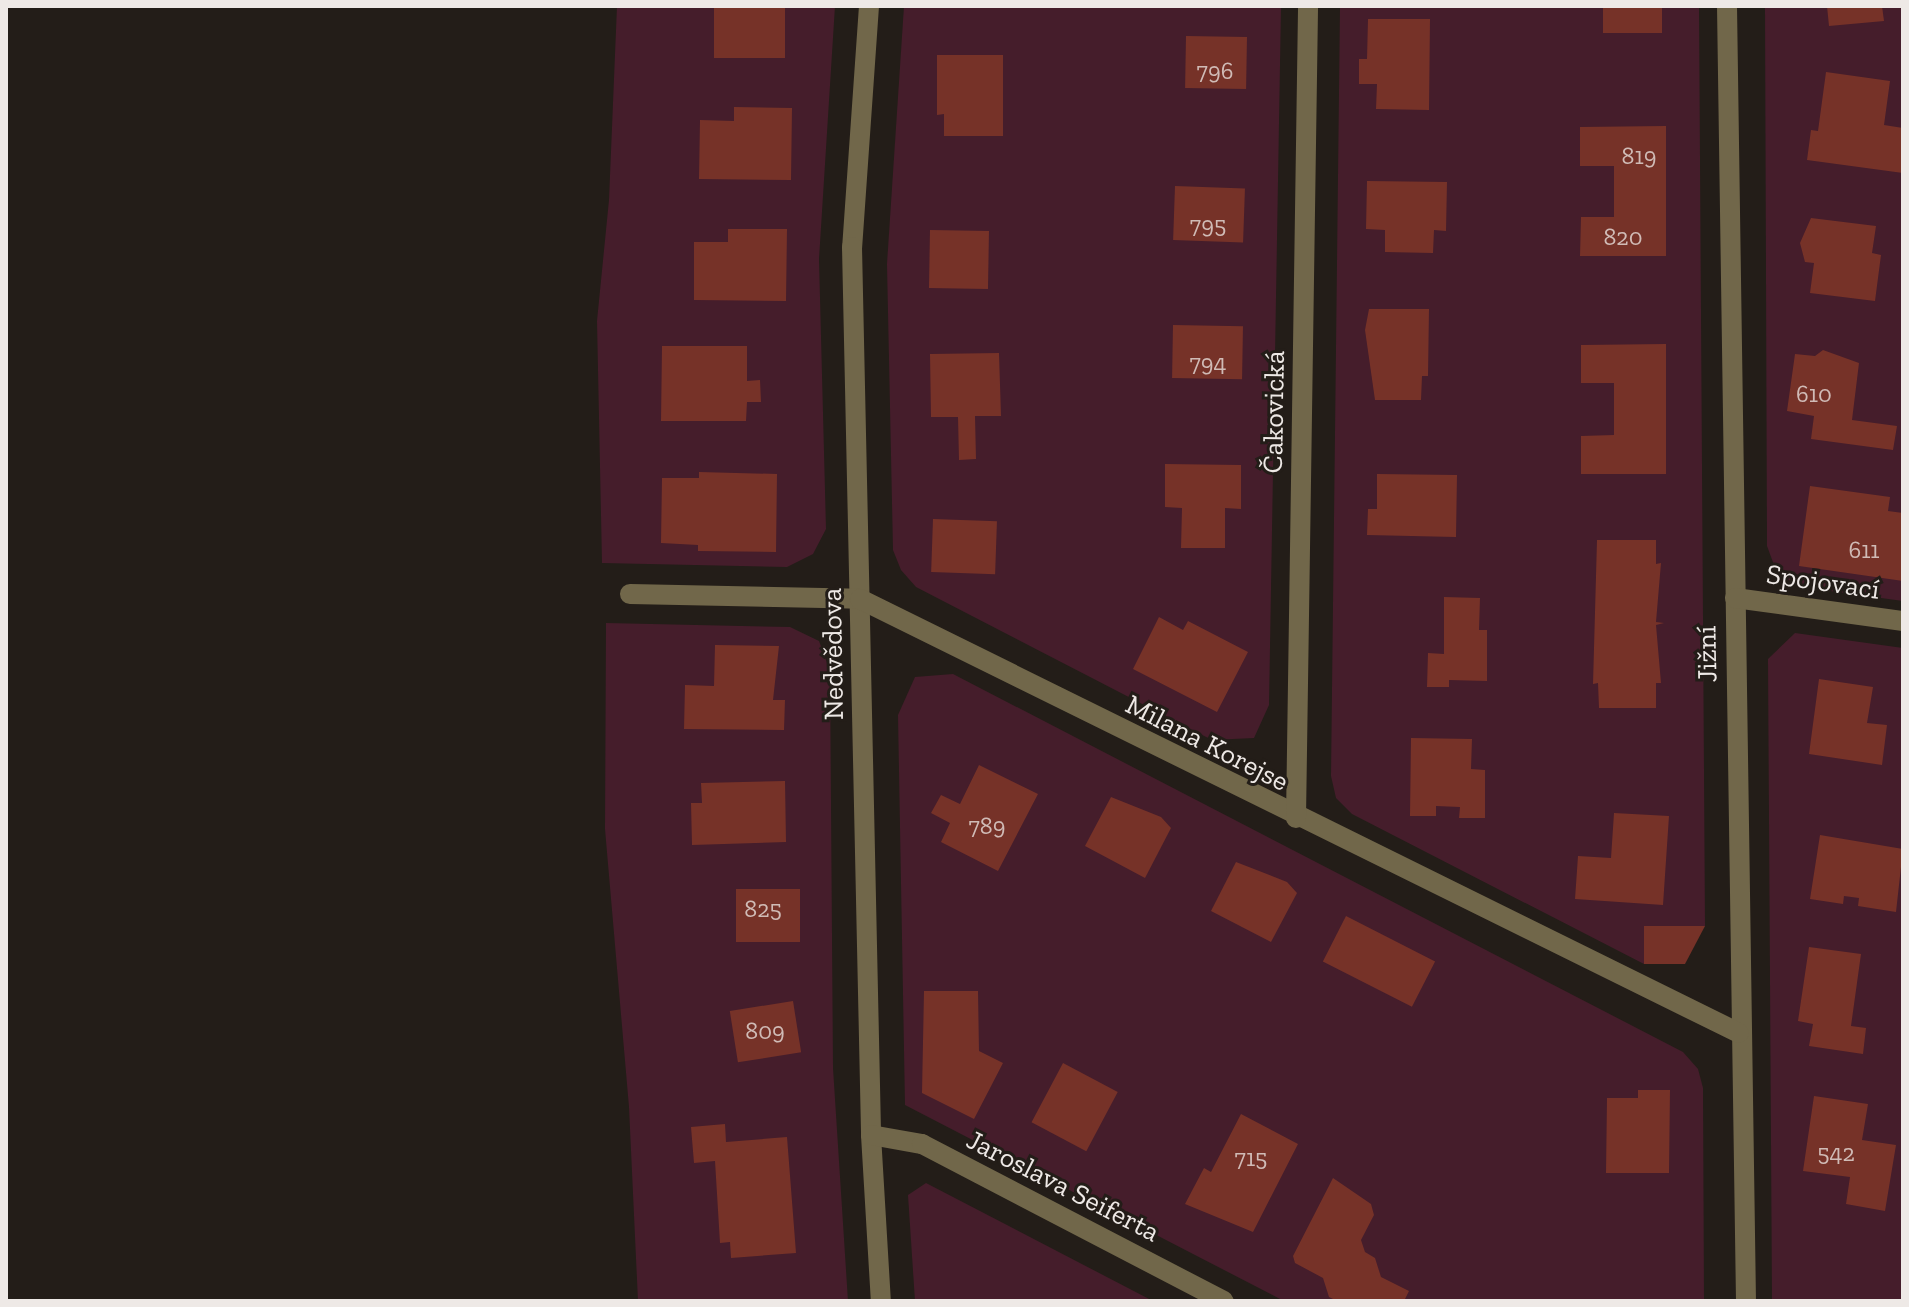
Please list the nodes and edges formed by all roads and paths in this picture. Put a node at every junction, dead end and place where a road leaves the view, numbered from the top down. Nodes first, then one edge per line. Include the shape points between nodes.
1 (869, 6) edge
2 (1308, 6) edge
3 (1727, 6) edge
4 (630, 594) dead end
5 (1735, 598) junction
6 (860, 599) junction
7 (1903, 621) edge
8 (1296, 818) junction
9 (1739, 1033) junction
10 (871, 1135) junction
11 (881, 1301) edge
12 (1224, 1301) edge
13 (1746, 1301) edge

1 - 6 street, Nedvědova via 852,247
2 - 8 street, Čakovická
3 - 5 street, Jižní
4 - 6 street, Milana Korejse
5 - 7 street, Spojovací
5 - 9 street, Jižní
6 - 8 street, Milana Korejse
6 - 10 street, Nedvědova
8 - 9 street, Milana Korejse
9 - 13 street, Jižní
10 - 11 street, Nedvědova
10 - 12 street, Jaroslava Seiferta via 922,1144

